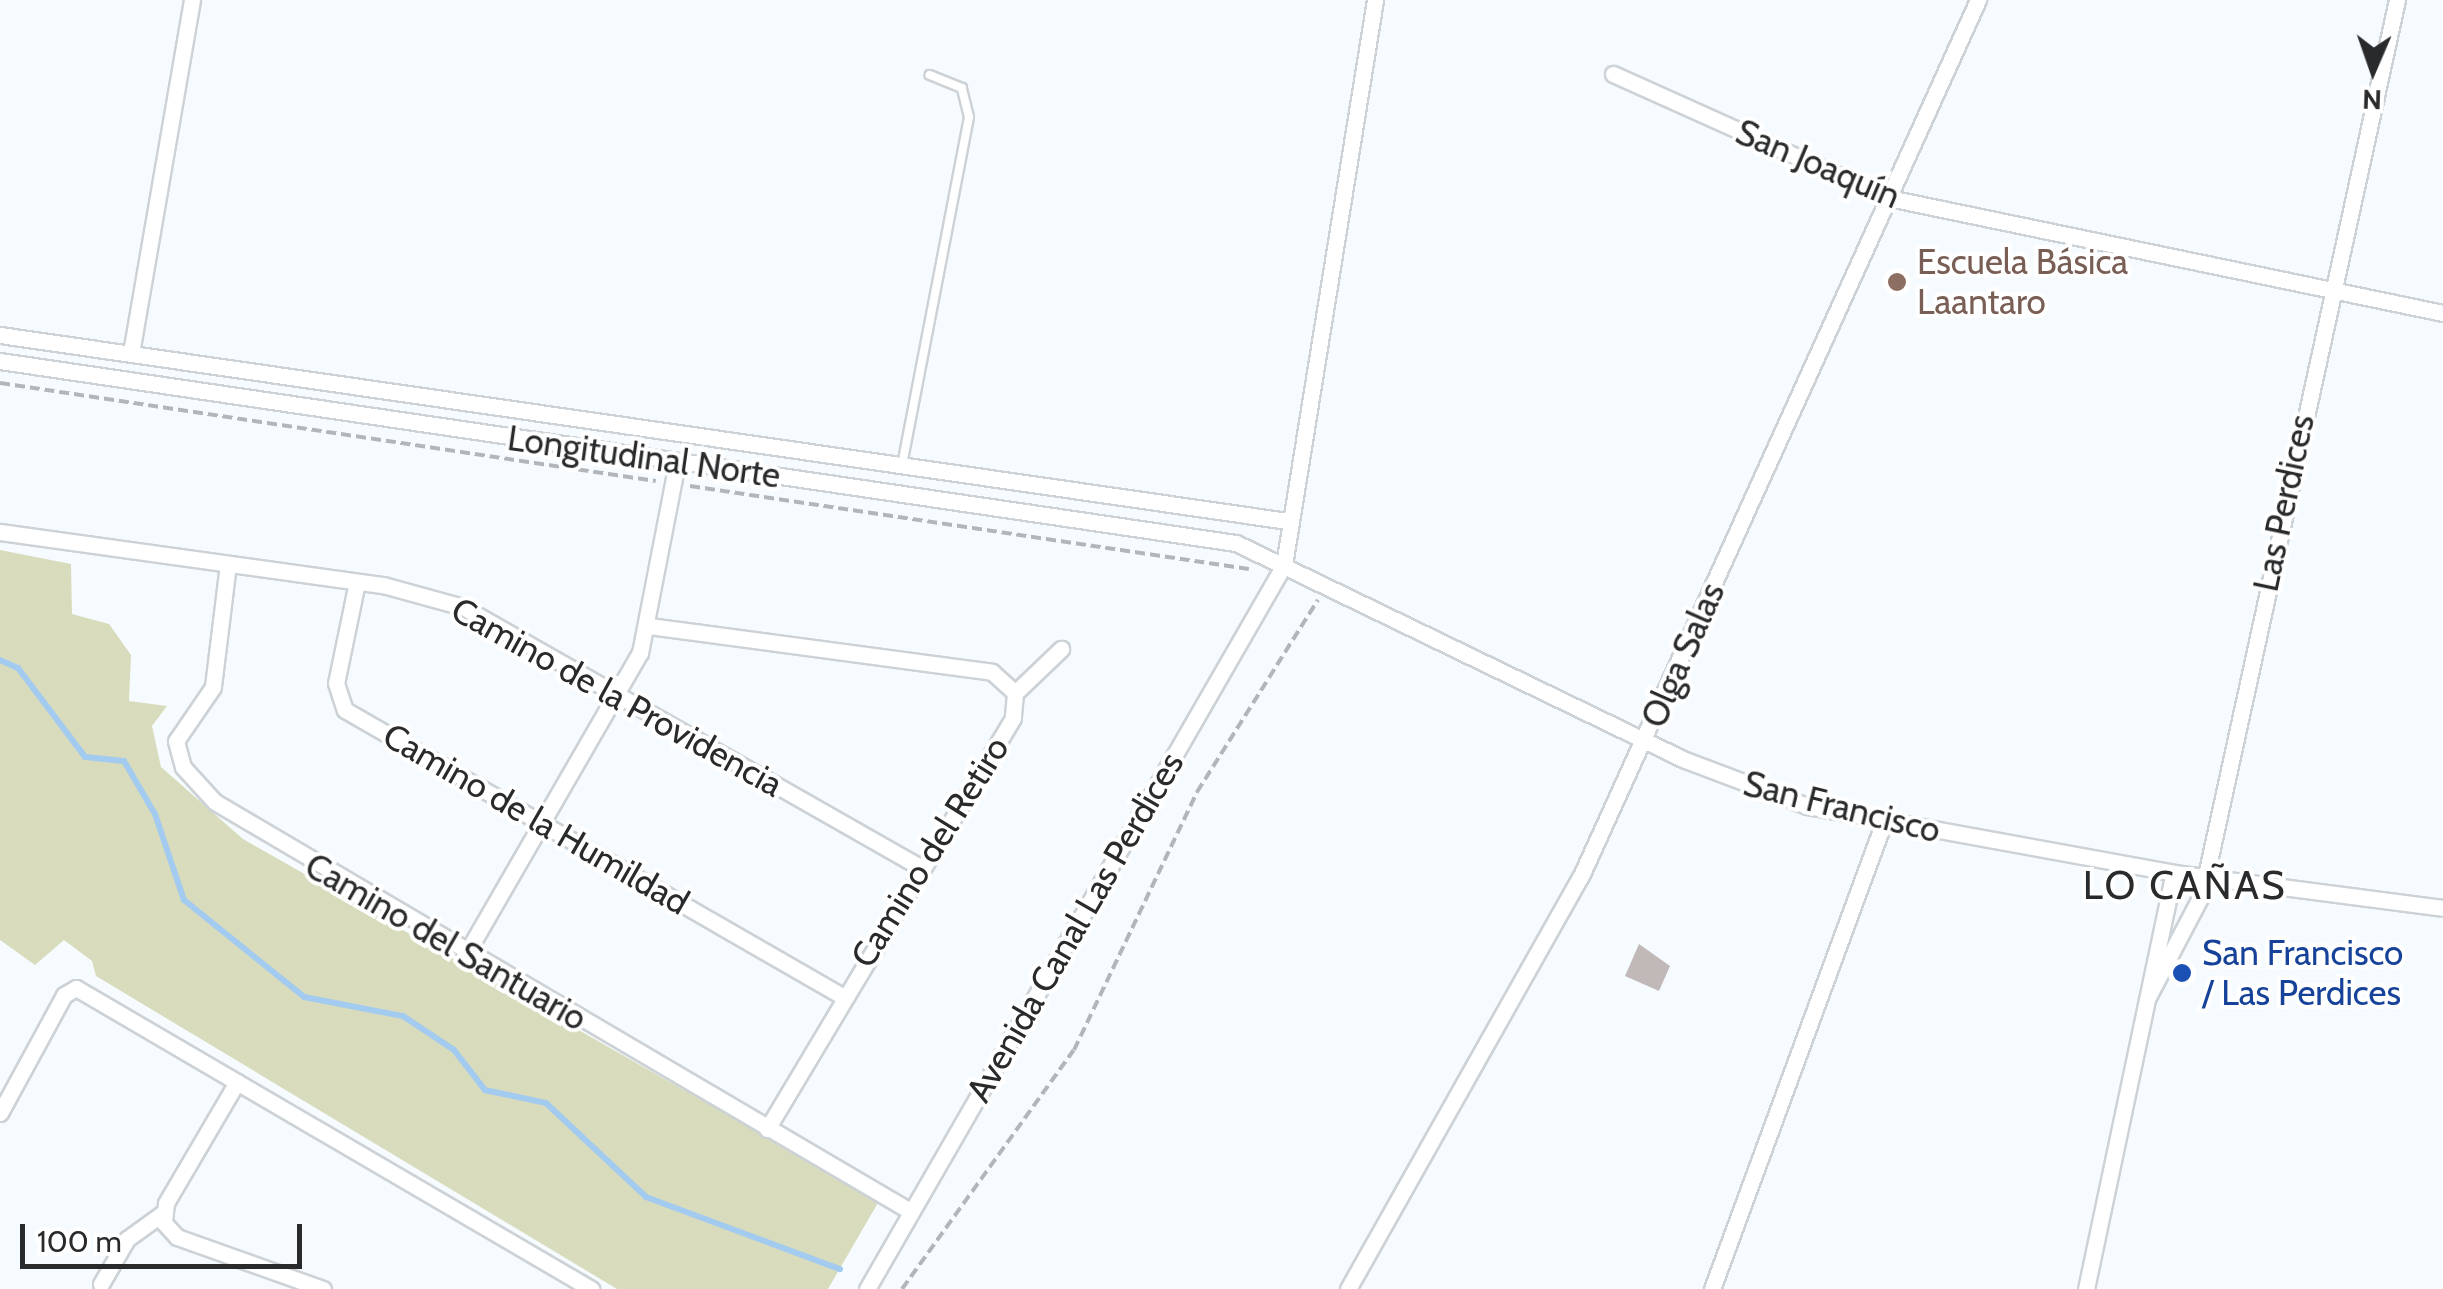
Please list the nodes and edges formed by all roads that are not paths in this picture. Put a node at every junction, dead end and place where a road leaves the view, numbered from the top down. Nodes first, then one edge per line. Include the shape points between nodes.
1 (192, 0) edge
2 (1375, 0) edge
3 (1978, 0) edge
4 (2398, 0) edge
5 (1613, 74) dead end
6 (930, 76) dead end
7 (1889, 198) junction
8 (2329, 288) junction
9 (2443, 313) edge
10 (0, 335) edge
11 (131, 353) junction
12 (0, 361) edge
13 (903, 460) junction
14 (677, 463) junction
15 (1288, 520) junction
16 (0, 532) edge
17 (228, 564) junction
18 (1281, 571) junction
19 (358, 582) junction
20 (649, 626) junction
21 (1061, 649) dead end
22 (1015, 694) junction
23 (620, 695) junction
24 (1646, 739) junction
25 (543, 821) junction
26 (1884, 822) junction
27 (920, 868) junction
28 (2174, 874) junction
29 (2204, 877) junction
30 (2443, 908) edge
31 (466, 954) junction
32 (842, 996) junction
33 (2148, 997) junction
34 (237, 1082) junction
35 (0, 1112) edge
36 (767, 1129) junction
37 (910, 1211) junction
38 (164, 1213) junction
39 (101, 1284) dead end
40 (323, 1289) edge
41 (592, 1289) edge
42 (867, 1289) edge
43 (1348, 1289) edge
44 (1712, 1289) edge
45 (2086, 1289) edge

1 - 11 street
2 - 15 street
3 - 7 street, Olga Salas
4 - 8 street, Las Perdices
5 - 7 street, San Joaquín
6 - 13 lane via 962,88 969,117
7 - 8 street, San Joaquín
7 - 24 street, Olga Salas
8 - 9 street, San Joaquín
8 - 29 street, Las Perdices
10 - 11 street, Longitudinal Norte
11 - 13 street, Longitudinal Norte
12 - 14 street, Longitudinal Norte
13 - 15 street, Longitudinal Norte
14 - 18 street, Longitudinal Norte via 1236,543
14 - 20 street
15 - 18 street
16 - 17 street, Camino de la Providencia
17 - 19 street, Camino de la Providencia
17 - 31 street, Camino del Santuario via 213,687 176,741 183,767 257,834
18 - 24 street, San Francisco
18 - 37 street, Avenida Canal Las Perdices
19 - 23 street, Camino de la Providencia via 462,607
19 - 25 street, Camino de la Humildad via 339,703
20 - 22 street, Camino del Retiro via 992,672
20 - 23 street
21 - 22 street
22 - 27 street, Camino del Retiro via 1013,718
23 - 25 street
23 - 27 street, Camino de la Providencia
24 - 26 street, San Francisco via 1767,794
24 - 43 street, Olga Salas via 1542,952
25 - 31 street
25 - 32 street, Camino de la Humildad
26 - 28 street, San Francisco
26 - 44 street
27 - 32 street, Camino del Retiro
28 - 29 street, San Francisco
28 - 33 street, Las Perdices
29 - 30 street, San Francisco
29 - 33 street, Las Perdices
31 - 36 street, Camino del Santuario
32 - 36 street, Camino del Retiro
33 - 45 street, Las Perdices
34 - 35 street via 86,993 64,994
34 - 38 street
34 - 41 street
36 - 37 street, Camino del Santuario
37 - 42 street, Avenida Canal Las Perdices
38 - 39 street via 128,1239
38 - 40 street via 177,1236

